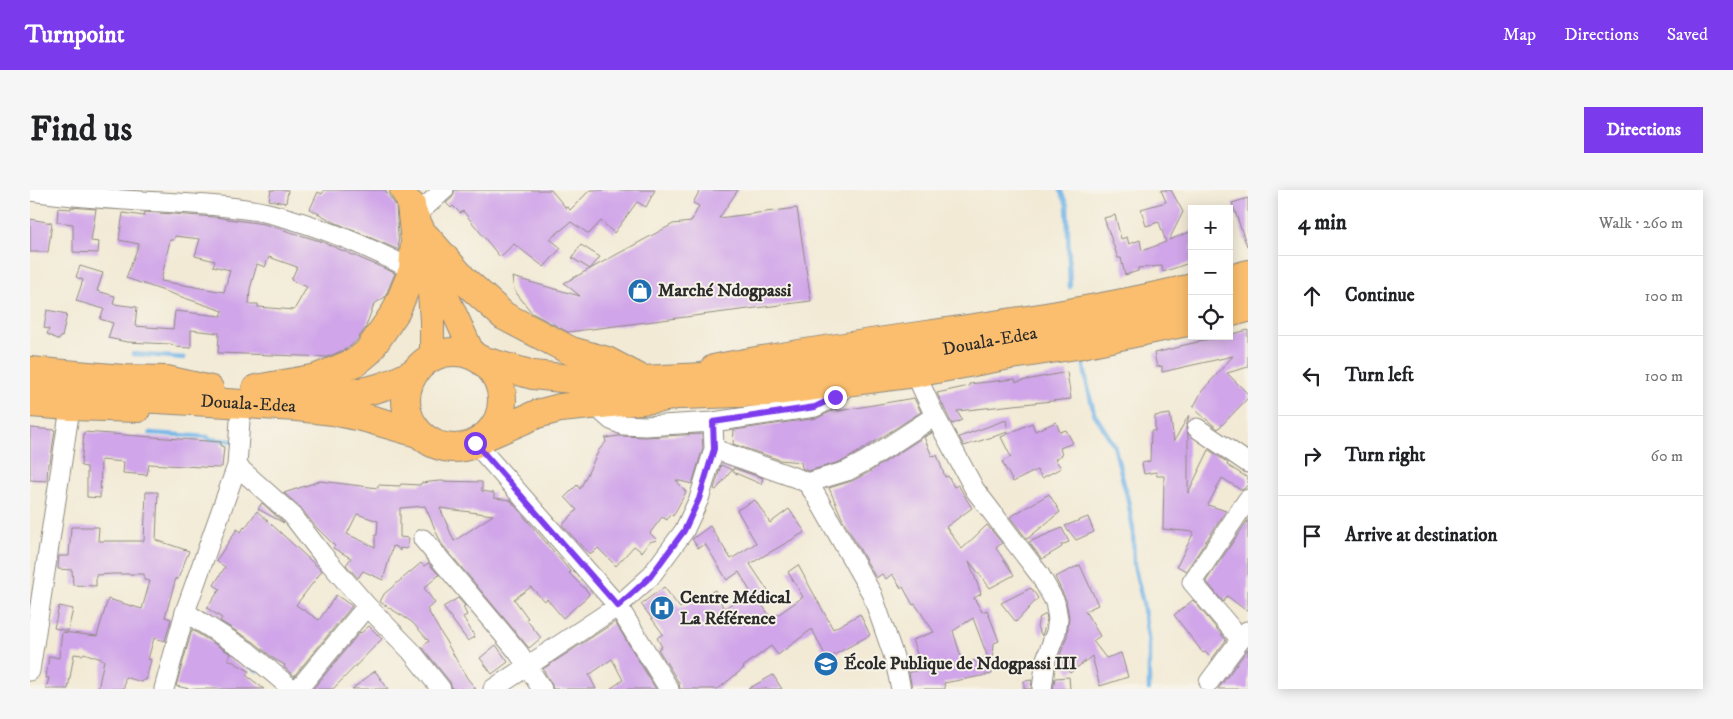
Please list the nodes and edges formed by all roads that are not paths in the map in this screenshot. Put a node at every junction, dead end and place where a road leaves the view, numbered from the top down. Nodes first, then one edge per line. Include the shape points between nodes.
1 (444, 190) edge
2 (30, 191) edge
3 (416, 229) edge
4 (1248, 272) edge
5 (1233, 275) edge
6 (1188, 287) edge
7 (1248, 289) edge
8 (1233, 293) edge
9 (1188, 303) edge
10 (1248, 310) edge
11 (1233, 314) edge
12 (1188, 324) edge
13 (478, 358) junction
14 (423, 365) junction
15 (30, 369) edge
16 (916, 376) junction
17 (848, 384) junction
18 (653, 385) junction
19 (30, 387) edge
20 (232, 396) junction
21 (74, 400) junction
22 (593, 404) junction
23 (30, 405) edge
24 (935, 416) junction
25 (713, 422) junction
26 (1197, 428) dead end
27 (418, 433) junction
28 (479, 440) junction
29 (714, 449) junction
30 (1248, 462) edge
31 (236, 466) junction
32 (807, 483) junction
33 (1248, 499) edge
34 (423, 539) dead end
35 (367, 606) junction
36 (618, 606) junction
37 (185, 612) junction
38 (1244, 635) edge
39 (528, 667) junction
40 (30, 671) edge
41 (1209, 682) dead end
42 (164, 689) edge
43 (292, 689) edge
44 (298, 689) edge
45 (440, 689) edge
46 (493, 689) edge
47 (542, 689) edge
48 (669, 689) edge
49 (900, 689) edge
50 (1042, 689) edge

1 - 3 street
2 - 3 street via 201,204 267,213 376,251
3 - 13 main road
3 - 14 main road via 432,321
3 - 18 highway via 464,280 504,316 571,351 607,361
3 - 20 highway via 396,311 362,358 317,378
4 - 5 main road
6 - 18 main road via 1097,307 790,353
7 - 8 highway
9 - 18 highway, Douala-Edea via 887,360
10 - 11 main road
12 - 16 main road
13 - 14 highway via 444,352
13 - 18 highway via 533,375 564,380
13 - 28 highway via 498,379 502,391 499,416 493,428
14 - 20 highway, Douala-Edea via 368,391
14 - 27 highway via 408,385 405,398 406,410
15 - 20 main road via 167,378
16 - 17 main road
16 - 24 street
17 - 18 main road via 767,394
17 - 25 street via 835,397 815,407
18 - 22 highway
19 - 21 highway, Douala-Edea
20 - 21 highway, Douala-Edea via 123,387
20 - 27 highway, Douala-Edea via 333,411
20 - 31 street
21 - 23 main road
21 - 40 street
22 - 25 street via 611,420 623,425
22 - 28 highway via 537,414
24 - 32 street via 847,471
24 - 50 street via 975,490 1040,575 1056,602 1056,632 1046,659
25 - 29 street
26 - 30 street
27 - 28 highway via 428,441 451,448
28 - 36 street
29 - 32 street
29 - 36 street via 699,499 684,531 650,577
31 - 35 street via 292,515
31 - 37 street
32 - 49 street via 872,594 894,656
33 - 38 street via 1192,582
34 - 39 street
35 - 44 street
35 - 45 street via 411,651
36 - 39 street
36 - 48 street
37 - 42 street
37 - 43 street via 247,651
38 - 41 street
39 - 46 street
39 - 47 street

